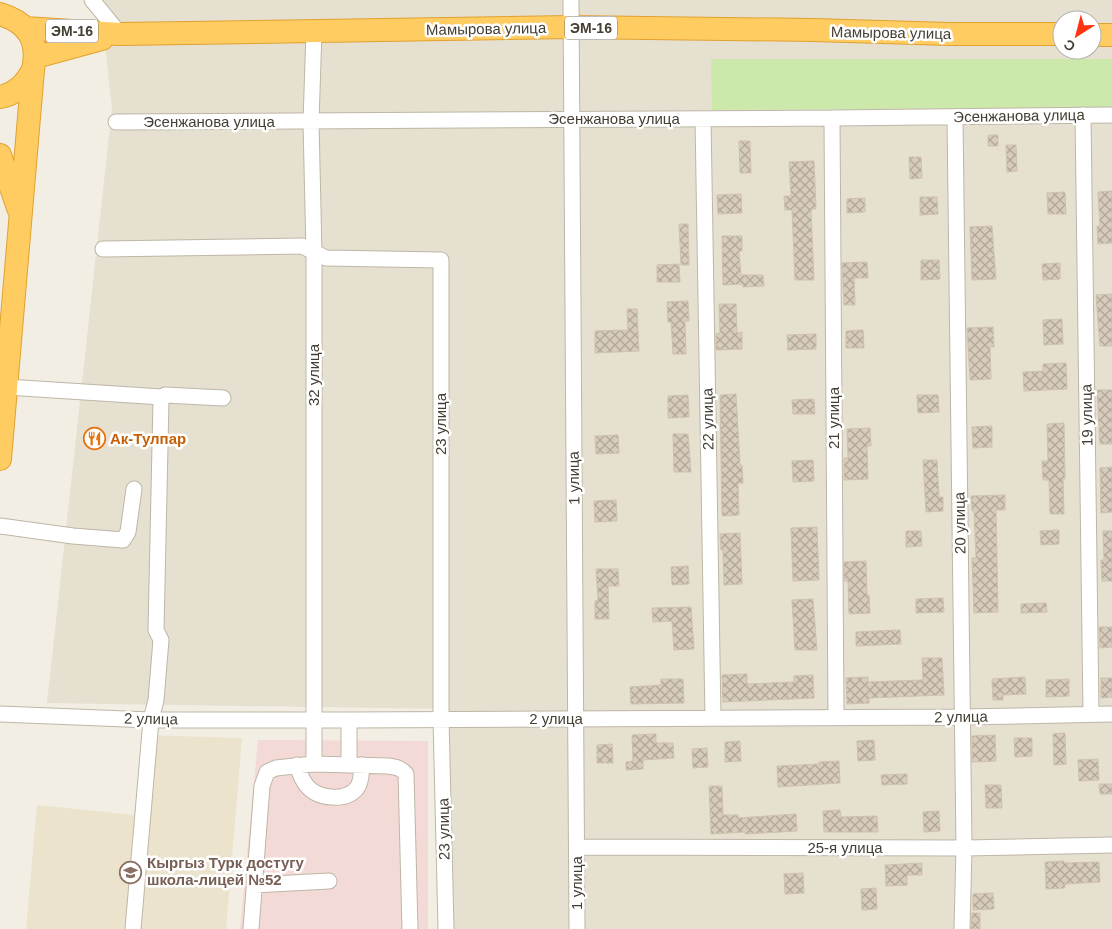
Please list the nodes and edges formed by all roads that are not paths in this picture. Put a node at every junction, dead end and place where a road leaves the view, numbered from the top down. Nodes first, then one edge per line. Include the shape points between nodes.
1 (92, 0) edge
2 (571, 0) edge
3 (0, 14) edge
4 (25, 28) junction
5 (570, 28) junction
6 (314, 31) junction
7 (120, 34) junction
8 (1052, 34) edge
9 (34, 63) junction
10 (0, 97) edge
11 (1083, 115) junction
12 (1112, 115) edge
13 (955, 116) junction
14 (832, 118) junction
15 (703, 119) junction
16 (571, 120) junction
17 (116, 122) dead end
18 (311, 122) junction
19 (0, 155) edge
20 (21, 218) junction
21 (103, 249) dead end
22 (314, 253) junction
23 (162, 397) junction
24 (223, 398) dead end
25 (4, 399) edge
26 (0, 460) edge
27 (134, 489) dead end
28 (0, 526) edge
29 (0, 714) edge
30 (1091, 714) junction
31 (1112, 714) edge
32 (836, 717) junction
33 (962, 717) junction
34 (441, 718) junction
35 (713, 718) junction
36 (314, 719) junction
37 (577, 719) junction
38 (151, 720) junction
39 (349, 720) junction
40 (314, 764) junction
41 (297, 765) junction
42 (355, 765) junction
43 (1112, 846) edge
44 (577, 847) junction
45 (964, 848) junction
46 (329, 881) dead end
47 (254, 885) junction
48 (132, 929) edge
49 (250, 929) edge
50 (410, 929) edge
51 (446, 929) edge
52 (578, 929) edge
53 (962, 929) edge

1 - 7 street
2 - 5 street, 1 улица
3 - 4 highway, ЭМ-16
4 - 7 highway, ЭМ-16
4 - 9 highway, ЭМ-16 via 35,46
5 - 6 highway, Мамырова улица / ЭМ-16
5 - 8 highway, Мамырова улица / ЭМ-16
5 - 16 street, 1 улица
6 - 7 highway, Мамырова улица / ЭМ-16
6 - 18 street, 32 улица
7 - 9 highway, ЭМ-16
9 - 10 highway via 26,82 16,91
9 - 20 highway
11 - 12 street, Эсенжанова улица
11 - 13 street, Эсенжанова улица
11 - 30 street, 19 улица
13 - 14 street, Эсенжанова улица
13 - 33 street, 20 улица
14 - 15 street, Эсенжанова улица
14 - 32 street, 21 улица
15 - 16 street, Эсенжанова улица
15 - 35 street, 22 улица
16 - 18 street, Эсенжанова улица
16 - 37 street, 1 улица
17 - 18 street, Эсенжанова улица
18 - 22 street, 32 улица
19 - 20 highway
20 - 25 highway
21 - 22 street, 23 улица via 302,246
22 - 34 street, 23 улица via 326,258 441,260
22 - 36 street, 32 улица
23 - 24 street
23 - 25 street
23 - 38 street via 156,630 161,640
25 - 26 highway
27 - 28 street via 128,532 123,540
29 - 38 street, 2 улица
30 - 31 street, 2 улица
30 - 33 street, 2 улица
32 - 33 street, 2 улица
32 - 35 street, 2 улица
33 - 45 street, 20 улица
34 - 37 street, 2 улица
34 - 39 street, 2 улица
34 - 51 street, 23 улица
35 - 37 street, 2 улица
36 - 38 street, 2 улица
36 - 39 street, 2 улица
36 - 40 street, 32 улица
37 - 44 street, 1 улица
38 - 48 street
39 - 42 street
40 - 41 street
40 - 42 street
41 - 42 street via 311,790 332,797 355,790 360,782
41 - 47 street via 270,769 265,776
42 - 50 street via 398,767 406,774
43 - 45 street, 25-я улица
44 - 45 street, 25-я улица
44 - 52 street, 1 улица
45 - 53 street, 20 улица
46 - 47 street
47 - 49 street

